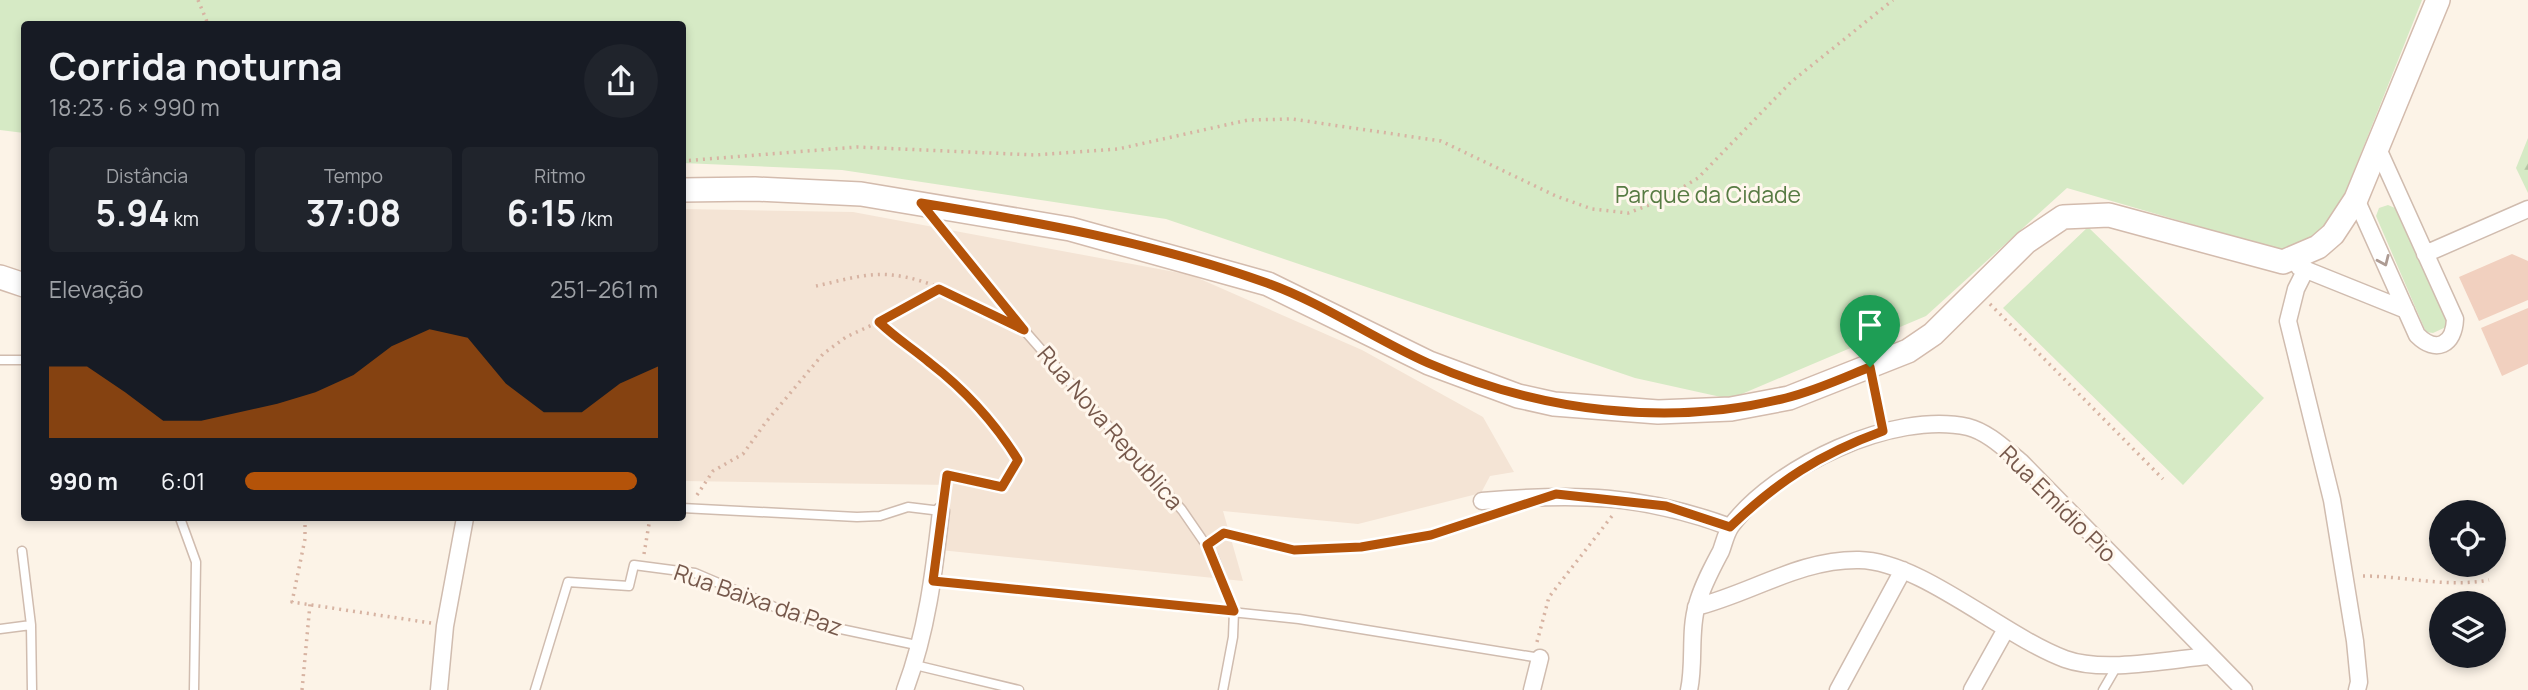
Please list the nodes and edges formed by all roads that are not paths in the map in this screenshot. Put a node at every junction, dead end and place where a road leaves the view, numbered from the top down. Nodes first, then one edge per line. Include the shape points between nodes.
1 (2438, 0) edge
2 (2379, 151) junction
3 (686, 190) edge
4 (2356, 199) junction
5 (2528, 209) edge
6 (2425, 254) junction
7 (2283, 262) junction
8 (2306, 270) junction
9 (0, 277) edge
10 (21, 284) edge
11 (2406, 310) junction
12 (1024, 330) road end
13 (0, 360) edge
14 (21, 360) edge
15 (1870, 367) junction
16 (1883, 431) junction
17 (1482, 501) dead end
18 (686, 508) edge
19 (941, 511) joint
20 (181, 521) edge
21 (464, 521) edge
22 (1730, 527) junction
23 (22, 551) dead end
24 (1903, 570) junction
25 (933, 581) junction
26 (1696, 607) junction
27 (1234, 611) junction
28 (31, 625) junction
29 (0, 629) edge
30 (2006, 629) junction
31 (920, 646) junction
32 (2208, 656) junction
33 (1537, 657) joint
34 (2118, 663) junction
35 (915, 665) junction
36 (33, 690) edge
37 (194, 690) edge
38 (439, 690) edge
39 (536, 690) edge
40 (905, 690) edge
41 (1019, 690) edge
42 (1223, 690) edge
43 (1532, 690) edge
44 (1689, 690) edge
45 (1838, 690) edge
46 (1972, 690) edge
47 (2103, 690) edge
48 (2244, 690) edge
49 (2357, 690) edge

1 - 2 street
2 - 4 street
2 - 6 street
3 - 15 street via 861,194 1070,229 1268,284 1429,363 1518,396 1554,404 1658,412 1731,409 1789,398
4 - 7 street via 2333,234 2318,247
4 -> 11 street
5 - 6 street
6 - 11 street via 2455,319 2454,332 2448,341 2426,344
7 - 8 street
7 - 15 street via 2136,220 2084,214 2063,217 2044,228 1933,334
8 - 11 street
8 - 49 street via 2288,321 2332,499 2356,641
9 - 10 street
12 - 27 lane, Rua Nova Republica via 1182,510 1207,545
13 - 14 lane
15 - 16 lane
16 - 22 street, Rua Emídio Pio via 1837,448 1797,470
16 - 32 street, Rua Emídio Pio via 1944,424 1971,428 1997,442
17 - 22 street via 1556,494 1623,499 1666,506
18 - 19 lane via 858,517 908,508
19 - 25 street
20 - 37 lane via 196,562
21 - 38 street via 445,625
22 - 26 street
23 - 28 lane
24 - 26 street via 1861,560 1835,561 1782,574
24 - 30 street
24 - 45 street
25 - 27 lane
25 - 31 street
26 - 44 street
27 - 33 lane
27 - 42 lane
28 - 29 lane
28 - 36 lane
30 - 34 street via 2065,659
30 - 46 street
31 - 35 street
31 - 39 lane, Rua Baixa da Paz via 791,614 695,573 634,565 629,586 568,583
32 - 34 street
32 - 48 street, Rua Emídio Pio
33 - 43 street
34 - 47 lane
35 - 40 street
35 - 41 lane

